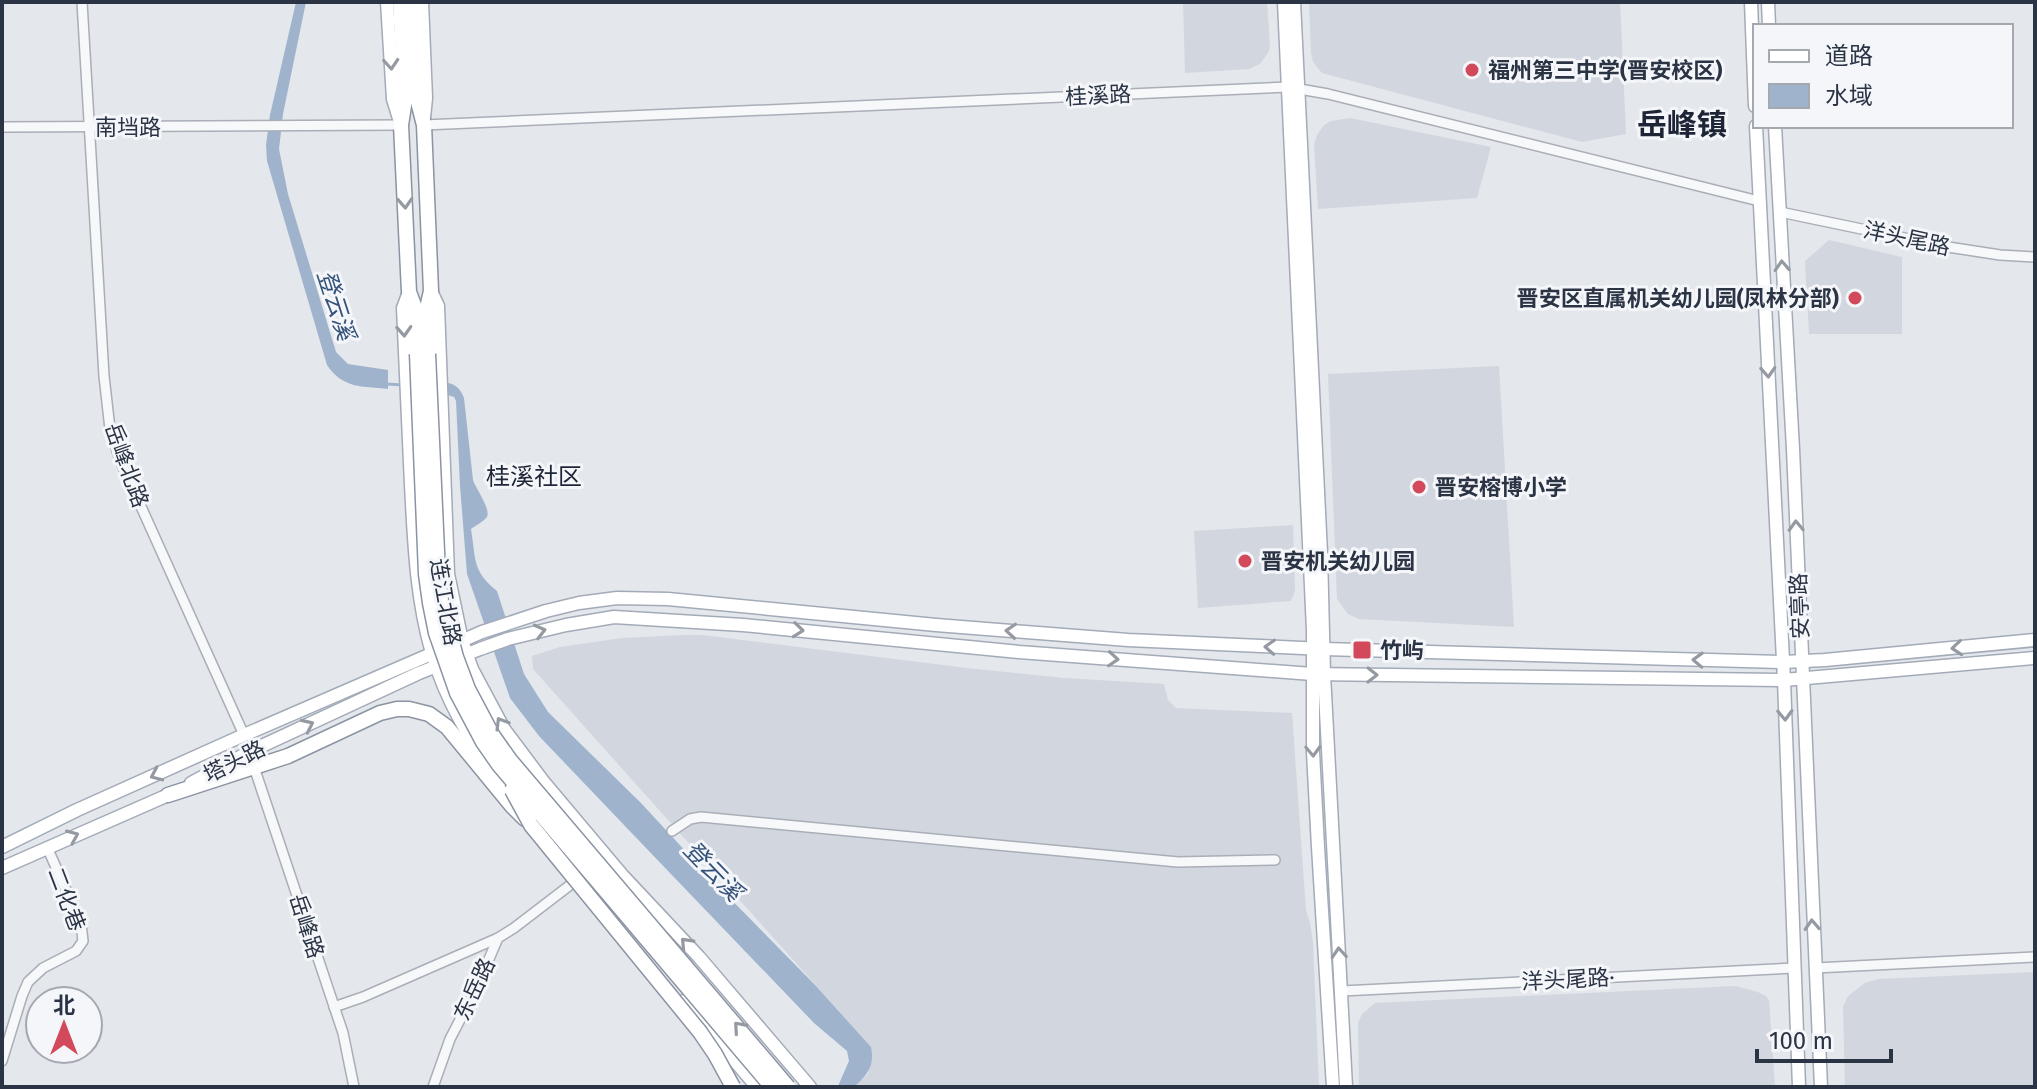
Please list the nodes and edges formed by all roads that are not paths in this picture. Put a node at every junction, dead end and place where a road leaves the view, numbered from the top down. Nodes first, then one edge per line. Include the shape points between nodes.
1 (82, 2) edge
2 (387, 2) edge
3 (400, 2) edge
4 (412, 2) edge
5 (422, 2) edge
6 (1284, 2) edge
7 (1294, 2) edge
8 (1751, 2) edge
9 (1768, 2) edge
10 (1776, 2) edge
11 (1769, 24) edge
12 (1776, 24) edge
13 (1753, 54) edge
14 (409, 68) junction
15 (1293, 88) junction
16 (401, 125) junction
17 (424, 125) junction
18 (2, 127) edge
19 (90, 127) junction
20 (1756, 128) edge
21 (1775, 128) edge
22 (1759, 201) junction
23 (1780, 212) junction
24 (2035, 257) edge
25 (431, 291) junction
26 (409, 292) junction
27 (423, 354) junction
28 (2035, 640) edge
29 (462, 641) junction
30 (1318, 649) junction
31 (466, 655) junction
32 (2035, 658) edge
33 (435, 660) junction
34 (1801, 661) junction
35 (1783, 662) junction
36 (1318, 674) junction
37 (1802, 679) junction
38 (1784, 680) junction
39 (244, 735) junction
40 (499, 765) junction
41 (254, 767) junction
42 (168, 795) junction
43 (531, 825) junction
44 (672, 831) dead end
45 (2, 847) edge
46 (47, 847) junction
47 (1275, 860) dead end
48 (2, 868) edge
49 (578, 879) junction
50 (498, 938) junction
51 (2035, 957) edge
52 (1794, 968) junction
53 (1815, 968) junction
54 (1342, 991) junction
55 (334, 1007) junction
56 (2, 1061) edge
57 (354, 1087) edge
58 (433, 1087) edge
59 (733, 1087) edge
60 (757, 1087) edge
61 (772, 1087) edge
62 (788, 1087) edge
63 (810, 1087) edge
64 (1333, 1087) edge
65 (1346, 1087) edge
66 (1799, 1087) edge
67 (1821, 1087) edge

1 - 19 street, 岳峰北路
2 -> 16 main road via 393,99
3 - 14 highway, 连江北路
4 - 14 highway, 连江北路
5 - 17 main road
6 - 15 main road
7 - 15 main road
8 - 13 main road
9 - 11 main road
10 - 12 main road
14 - 16 highway, 连江北路
14 - 17 highway, 连江北路
15 - 17 street, 桂溪路
15 - 22 street, 桂溪路
15 - 30 main road via 1320,537
16 - 19 street, 南垱路
16 -> 26 highway, 连江北路
17 - 25 highway, 连江北路
18 - 19 street, 南垱路
19 - 39 street, 岳峰北路 via 110,429
20 - 22 main road, 安亭路
21 - 23 main road, 安亭路
22 -> 35 main road, 安亭路
23 - 24 street, 洋头尾路 via 1967,250
34 -> 23 main road, 安亭路
25 - 27 highway, 连江北路
25 - 29 main road via 438,306 448,574
26 - 27 highway, 连江北路
26 -> 33 main road via 403,308 414,549
27 - 40 highway, 连江北路, bridge via 430,603 457,693
62 -> 27 highway, 连江北路, bridge via 510,760 468,689 447,630 438,573
28 -> 34 main road
30 -> 29 main road via 1112,639 641,597 546,611
29 - 31 main road
29 - 33 main road
35 -> 30 main road
30 - 36 main road
31 - 33 main road, 塔头路
31 -> 36 main road, 塔头路 via 566,625 625,617
63 -> 31 main road via 524,758
32 - 37 main road, 塔头路
33 - 39 main road, 塔头路
42 -> 33 main road, 塔头路 via 419,673
33 - 49 main road via 456,714 478,751
34 - 35 main road
34 - 37 main road, 安亭路
35 - 38 main road, 安亭路
36 -> 38 main road, 塔头路
54 -> 36 main road
36 -> 64 main road via 1318,866
37 - 38 main road, 塔头路
53 -> 37 main road, 安亭路
38 -> 52 main road, 安亭路
39 -> 45 main road, 塔头路
40 - 43 highway, bridge
40 - 61 highway, 连江北路, bridge
41 - 42 highway
41 - 43 highway, bridge via 380,713 415,709 447,727
41 - 55 street, 岳峰路
46 -> 42 main road, 塔头路
43 - 59 highway, bridge via 691,1021
44 - 47 street via 701,817 1178,862
46 - 48 main road, 塔头路
46 - 56 street, 二化巷 via 81,924 83,941 28,982
49 - 50 street, 东岳路
49 - 60 main road
50 - 55 street
50 - 58 street, 东岳路
51 - 53 street
52 - 54 street, 洋头尾路·
52 - 66 main road, 安亭路
53 - 67 main road, 安亭路
54 - 65 main road
55 - 57 street, 岳峰路

